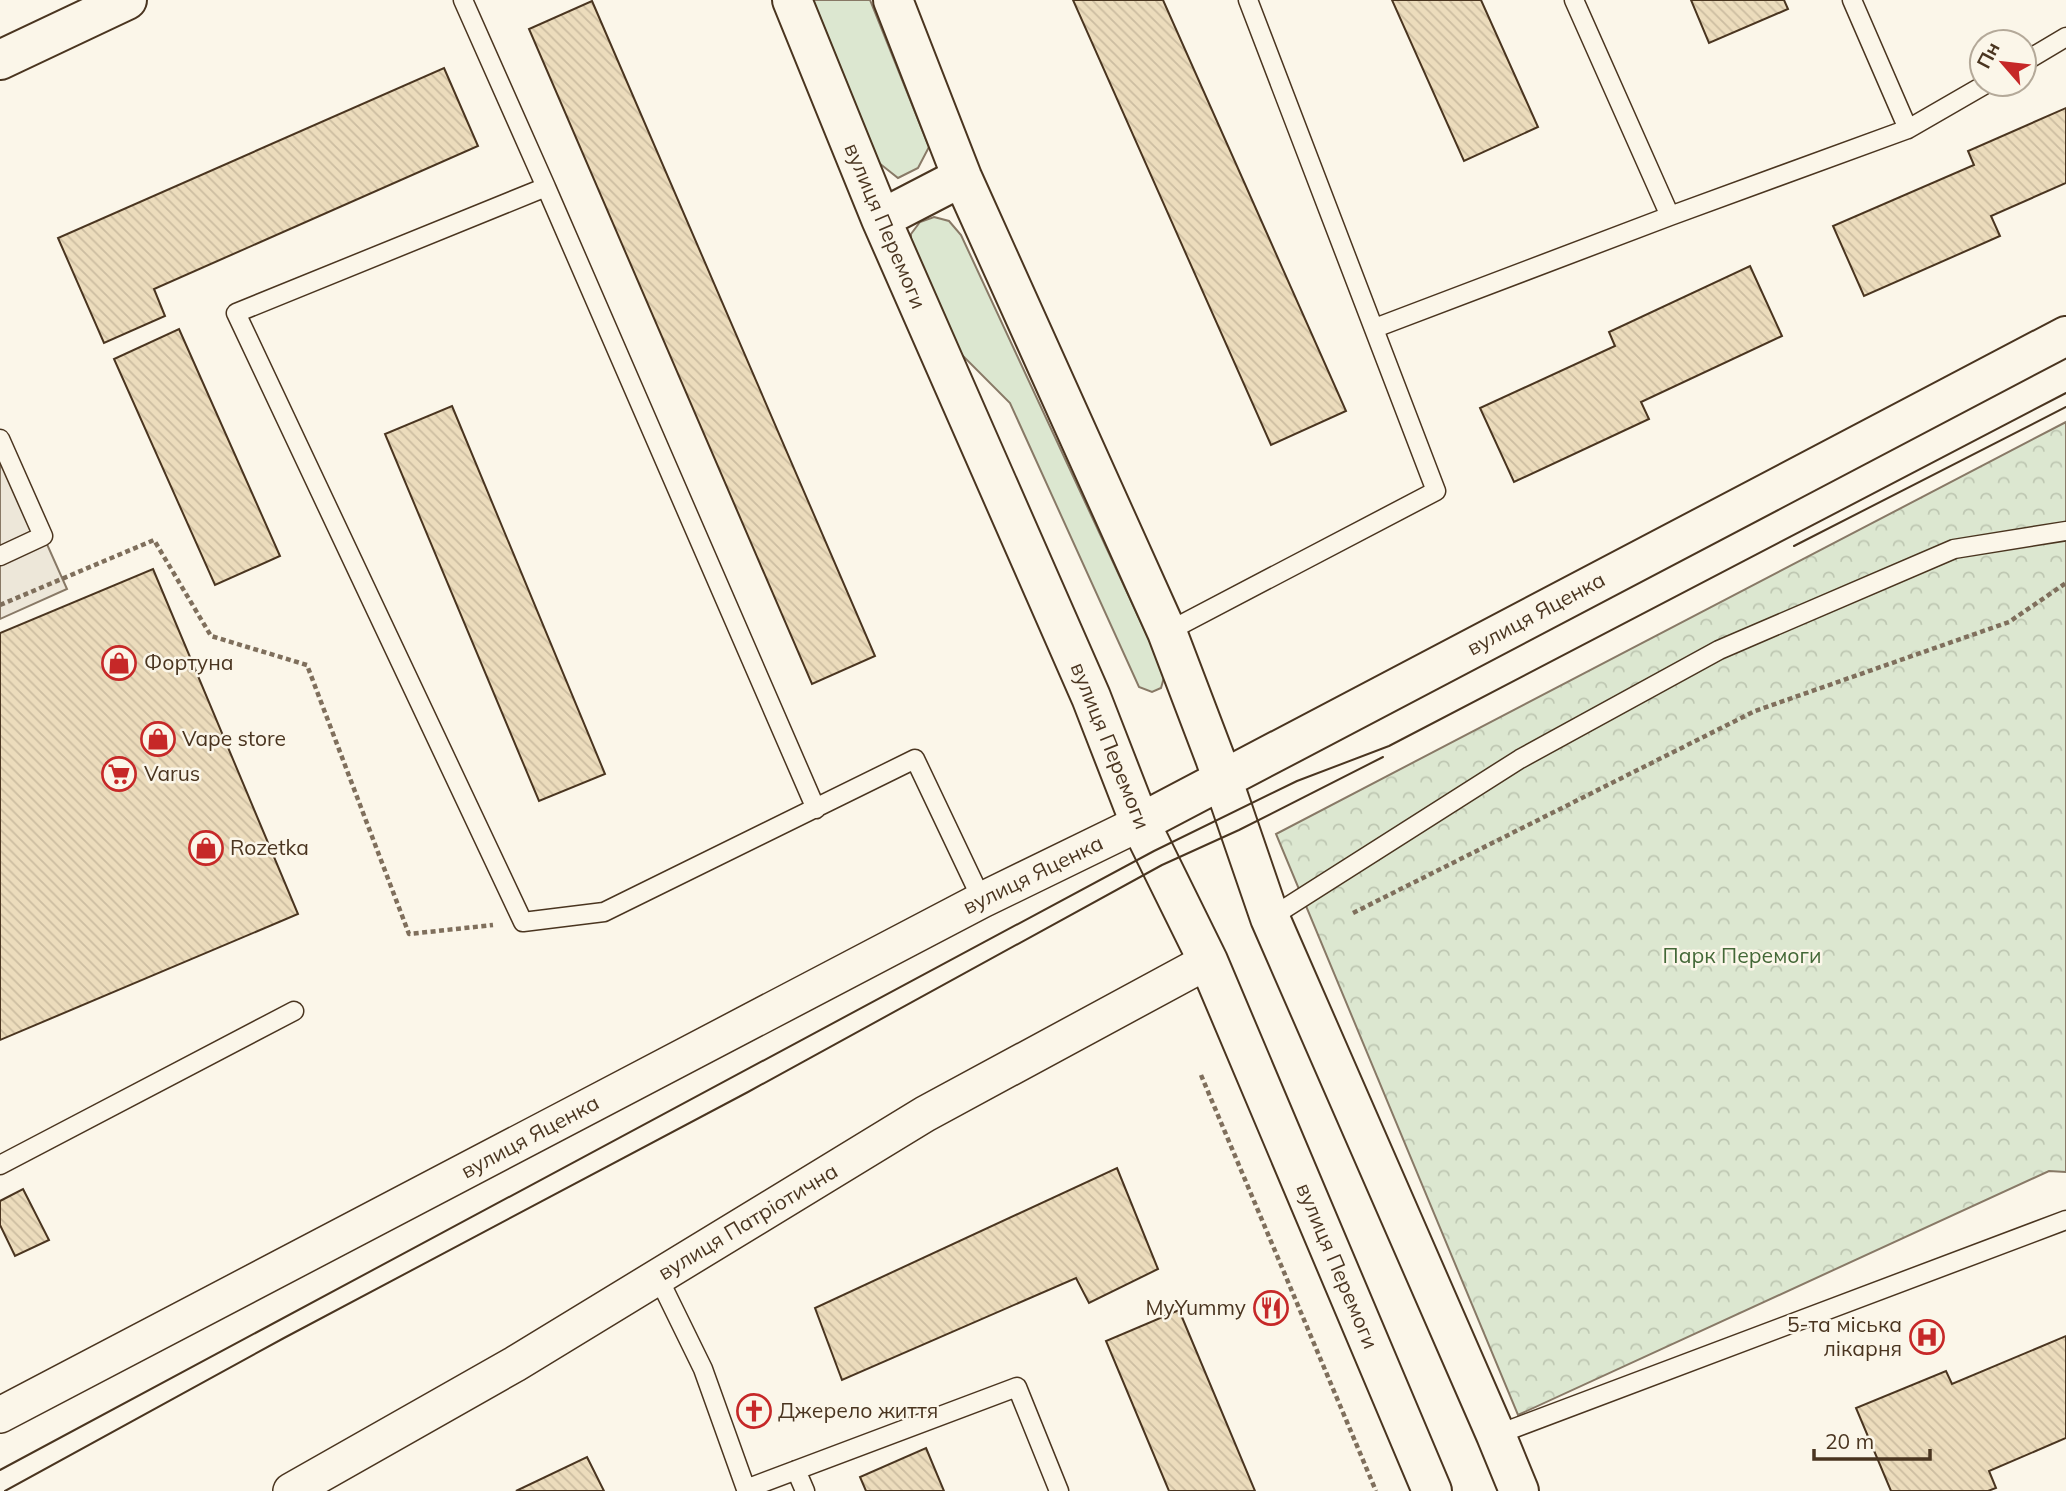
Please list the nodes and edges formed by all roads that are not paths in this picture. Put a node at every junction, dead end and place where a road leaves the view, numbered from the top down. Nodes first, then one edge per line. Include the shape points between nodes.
1 (127, 0) edge
2 (463, 0) edge
3 (792, 0) edge
4 (893, 0) edge
5 (1248, 0) edge
6 (1574, 0) edge
7 (1852, 0) edge
8 (2066, 37) edge
9 (2038, 54) edge
10 (0, 61) edge
11 (1968, 94) edge
12 (1908, 129) junction
13 (962, 177) junction
14 (546, 187) junction
15 (1670, 216) junction
16 (881, 219) junction
17 (1375, 328) junction
18 (2066, 336) edge
19 (0, 439) edge
20 (2066, 531) edge
21 (0, 556) edge
22 (1167, 632) junction
23 (1222, 780) junction
24 (816, 808) junction
25 (1140, 823) junction
26 (982, 900) junction
27 (1270, 918) junction
28 (1208, 961) junction
29 (294, 1012) dead end
30 (0, 1165) edge
31 (2066, 1220) edge
32 (658, 1277) junction
33 (0, 1415) edge
34 (1496, 1435) junction
35 (796, 1470) junction
36 (1512, 1489) edge
37 (291, 1491) edge
38 (805, 1491) edge
39 (1059, 1491) edge
40 (1432, 1491) edge

1 - 10 main road
2 - 14 lane
3 - 16 main road, вулиця Перемоги
4 - 13 main road
5 - 17 lane
6 - 15 lane
7 - 12 lane
8 - 9 lane
11 - 12 lane
12 - 15 lane
13 - 16 main road
13 - 22 main road
14 - 24 lane
14 - 24 lane via 236,313 523,922 604,912
15 - 17 lane
16 - 25 main road, вулиця Перемоги via 1091,697
17 - 22 lane via 1436,491
18 - 23 main road, вулиця Яценка
19 - 21 lane via 43,536
20 - 27 lane via 1954,550 1719,650 1520,759
22 - 23 main road
23 - 25 main road, вулиця Яценка
23 - 27 main road
24 - 26 lane via 915,759
25 - 26 street, вулиця Яценка
25 - 28 main road, вулиця Перемоги
26 - 33 street, вулиця Яценка
27 - 34 main road
28 - 32 street, вулиця Патріотична via 925,1114
28 - 40 main road, вулиця Перемоги
29 - 30 lane
31 - 34 lane
32 - 35 lane via 703,1369 746,1489
32 - 37 street, вулиця Патріотична
34 - 36 main road
35 - 38 lane
35 - 39 lane via 1017,1387

